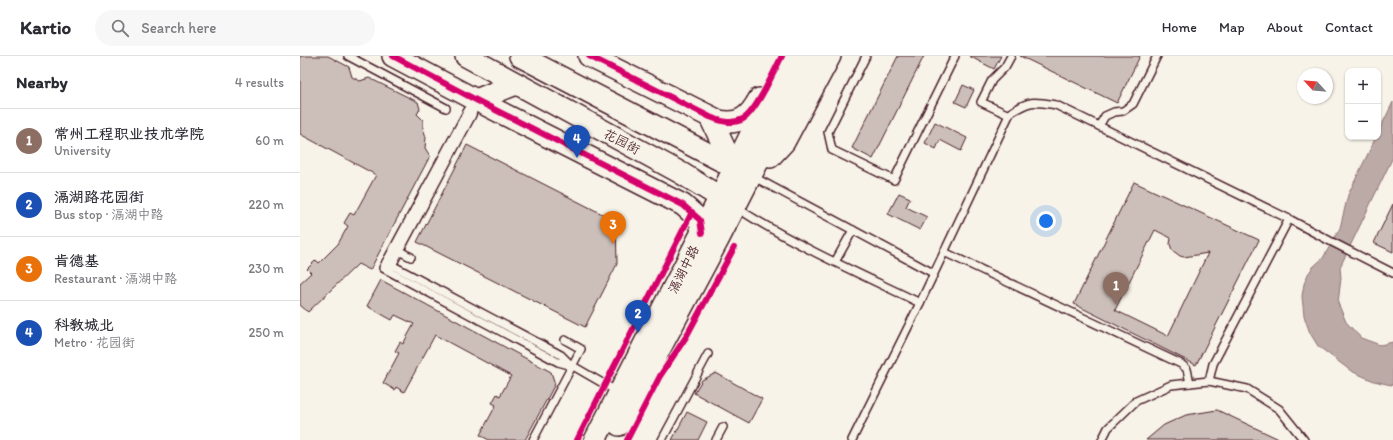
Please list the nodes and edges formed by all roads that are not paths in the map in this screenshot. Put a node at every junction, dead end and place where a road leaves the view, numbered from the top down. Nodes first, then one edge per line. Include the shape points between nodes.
1 (348, 56) edge
2 (394, 56) edge
3 (520, 56) edge
4 (589, 56) edge
5 (782, 56) edge
6 (796, 56) edge
7 (812, 56) edge
8 (830, 56) edge
9 (866, 56) edge
10 (955, 56) edge
11 (1011, 56) edge
12 (1157, 56) edge
13 (468, 57) edge
14 (411, 77) junction
15 (516, 84) junction
16 (476, 100) junction
17 (446, 108) dead end
18 (1009, 115) junction
19 (710, 117) junction
20 (1099, 126) junction
21 (743, 172) junction
22 (728, 202) junction
23 (1289, 219) junction
24 (853, 230) junction
25 (702, 232) junction
26 (396, 250) junction
27 (944, 252) junction
28 (411, 257) dead end
29 (835, 262) junction
30 (933, 273) junction
31 (1393, 273) edge
32 (920, 302) junction
33 (564, 340) dead end
34 (708, 354) dead end
35 (572, 366) junction
36 (1209, 381) junction
37 (1190, 383) junction
38 (620, 393) junction
39 (724, 427) dead end
40 (533, 440) edge
41 (595, 440) edge
42 (611, 440) edge
43 (662, 440) edge
44 (716, 440) edge
45 (852, 440) edge
46 (1102, 440) edge
47 (1304, 440) edge

1 - 14 lane
2 - 14 main road
3 - 21 main road
4 - 19 main road
5 - 19 main road via 752,110 743,119 730,123
6 - 21 main road, 滆湖中路 via 755,126
7 - 21 main road, 滆湖中路
8 - 21 main road via 784,142
9 - 10 lane via 828,132 832,150 894,180
11 - 18 lane via 1006,67 992,80 981,102
12 - 20 lane via 1134,104 1123,111 1104,116
13 - 15 main road, 花园街
13 - 16 main road
14 - 16 main road
14 - 17 lane
15 - 16 main road
15 - 22 main road, 花园街 via 681,173
16 - 25 main road via 683,205 700,220
16 - 26 lane via 467,112
18 - 20 lane via 1024,104 1038,102 1056,105
18 - 27 lane
19 - 21 main road
20 - 23 lane
21 - 22 main road, 滆湖中路
21 - 24 lane
22 - 25 main road, 滆湖中路
22 - 29 lane via 757,221
22 - 42 main road, 滆湖中路
23 - 31 lane
23 - 36 lane via 1213,364
24 - 29 lane
24 - 30 lane
25 - 38 main road, 滆湖中路
26 - 28 lane
26 - 35 lane via 389,266 558,362
27 - 30 lane
27 - 37 lane via 1181,364 1187,369
29 - 32 lane
30 - 32 lane
32 - 45 lane
33 - 35 lane via 581,349
34 - 43 lane
35 - 38 lane
35 - 40 lane
36 - 37 lane
36 - 47 lane via 1247,389 1279,409
37 - 46 lane via 1171,385 1136,401 1108,428
38 - 41 main road, 滆湖中路
39 - 44 lane

